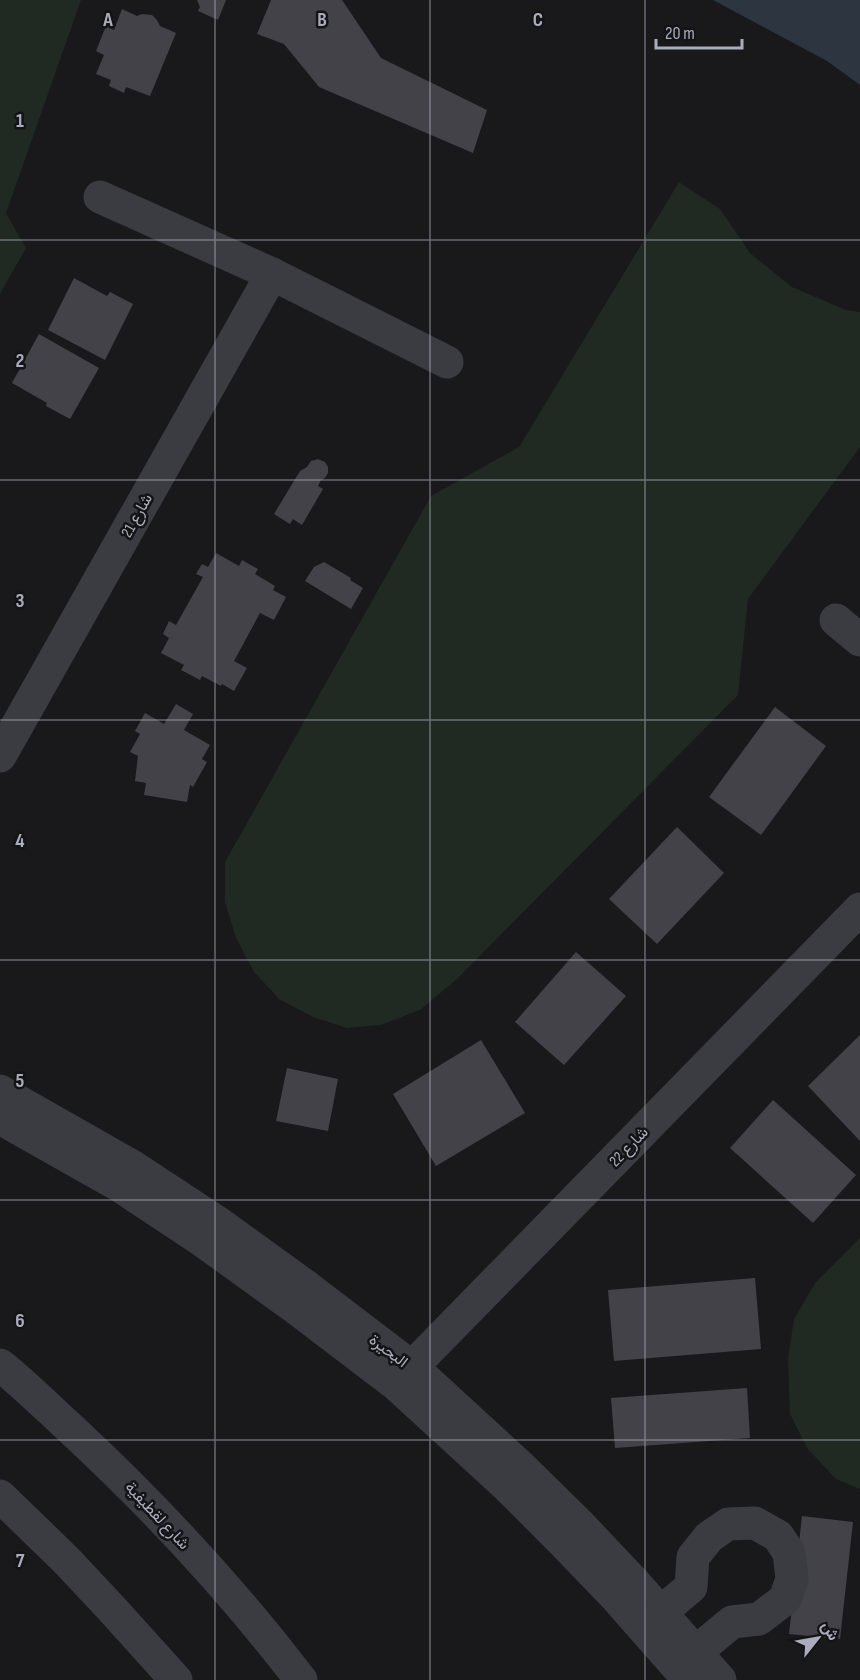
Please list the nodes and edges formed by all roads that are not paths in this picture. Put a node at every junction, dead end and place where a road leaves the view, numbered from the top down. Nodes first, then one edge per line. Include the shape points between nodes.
1 (100, 197) dead end
2 (272, 274) junction
3 (447, 362) dead end
4 (0, 756) edge
5 (860, 909) edge
6 (0, 1090) edge
7 (0, 1118) edge
8 (141, 1186) junction
9 (0, 1365) edge
10 (405, 1376) junction
11 (0, 1496) edge
12 (651, 1613) junction
13 (692, 1666) edge
14 (176, 1680) edge
15 (301, 1680) edge
16 (720, 1680) edge

1 - 2 street
2 - 3 street
2 - 4 street, شارع 21
5 - 10 street, شارع 22
6 - 8 street, البحيرة via 132,1166
7 - 8 street, البحيرة
8 - 10 street, البحيرة via 217,1222 298,1281
9 - 15 street, شارع لقطيفية via 116,1471 218,1579
10 - 12 street, البحيرة via 522,1468 580,1526
11 - 14 street via 81,1576
12 - 13 street, البحيرة
12 - 13 street via 691,1587 693,1557 709,1537 728,1524 755,1523 778,1536 789,1553 792,1579 784,1599 759,1619 732,1623
13 - 16 street, البحيرة

